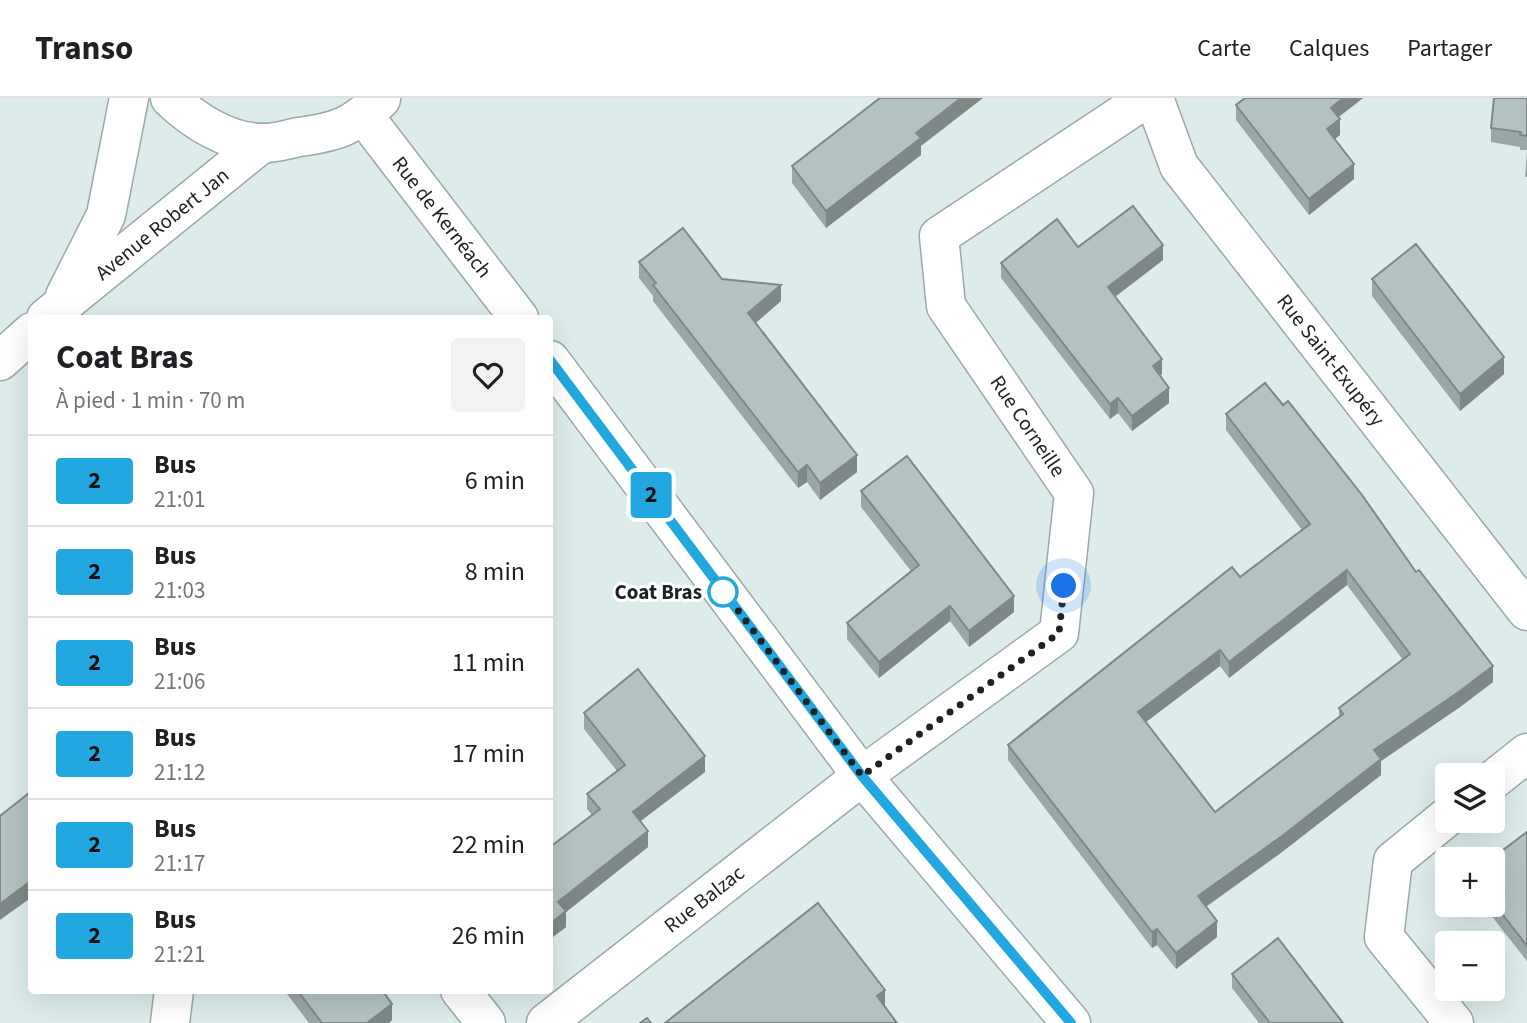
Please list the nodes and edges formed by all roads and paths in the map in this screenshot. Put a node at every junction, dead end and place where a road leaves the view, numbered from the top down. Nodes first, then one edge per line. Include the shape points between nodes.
1 (129, 98) edge
2 (170, 98) edge
3 (1147, 98) edge
4 (1154, 98) edge
5 (373, 107) edge
6 (262, 143) junction
7 (53, 312) edge
8 (517, 315) edge
9 (28, 336) edge
10 (0, 361) edge
11 (553, 364) edge
12 (1527, 611) edge
13 (1527, 753) edge
14 (1505, 770) edge
15 (862, 776) junction
16 (1435, 827) edge
17 (174, 994) edge
18 (463, 994) edge
19 (170, 1023) edge
20 (485, 1023) edge
21 (546, 1023) edge
22 (1071, 1023) edge
23 (1454, 1023) edge

1 - 7 street, Avenue Robert Jan via 106,215
2 - 6 street via 188,115 223,134
3 - 15 street, Rue Corneille via 939,236 946,306 1074,493 1059,633
4 - 12 street, Rue Saint-Exupéry via 1179,166
5 - 6 street via 335,132
5 - 8 street, Rue de Kernéach via 408,174
6 - 7 street, Avenue Robert Jan
9 - 10 street
11 - 15 street
13 - 14 street
15 - 21 street, Rue Balzac
15 - 22 street
16 - 23 street via 1393,861 1384,937
17 - 19 street
18 - 20 street

